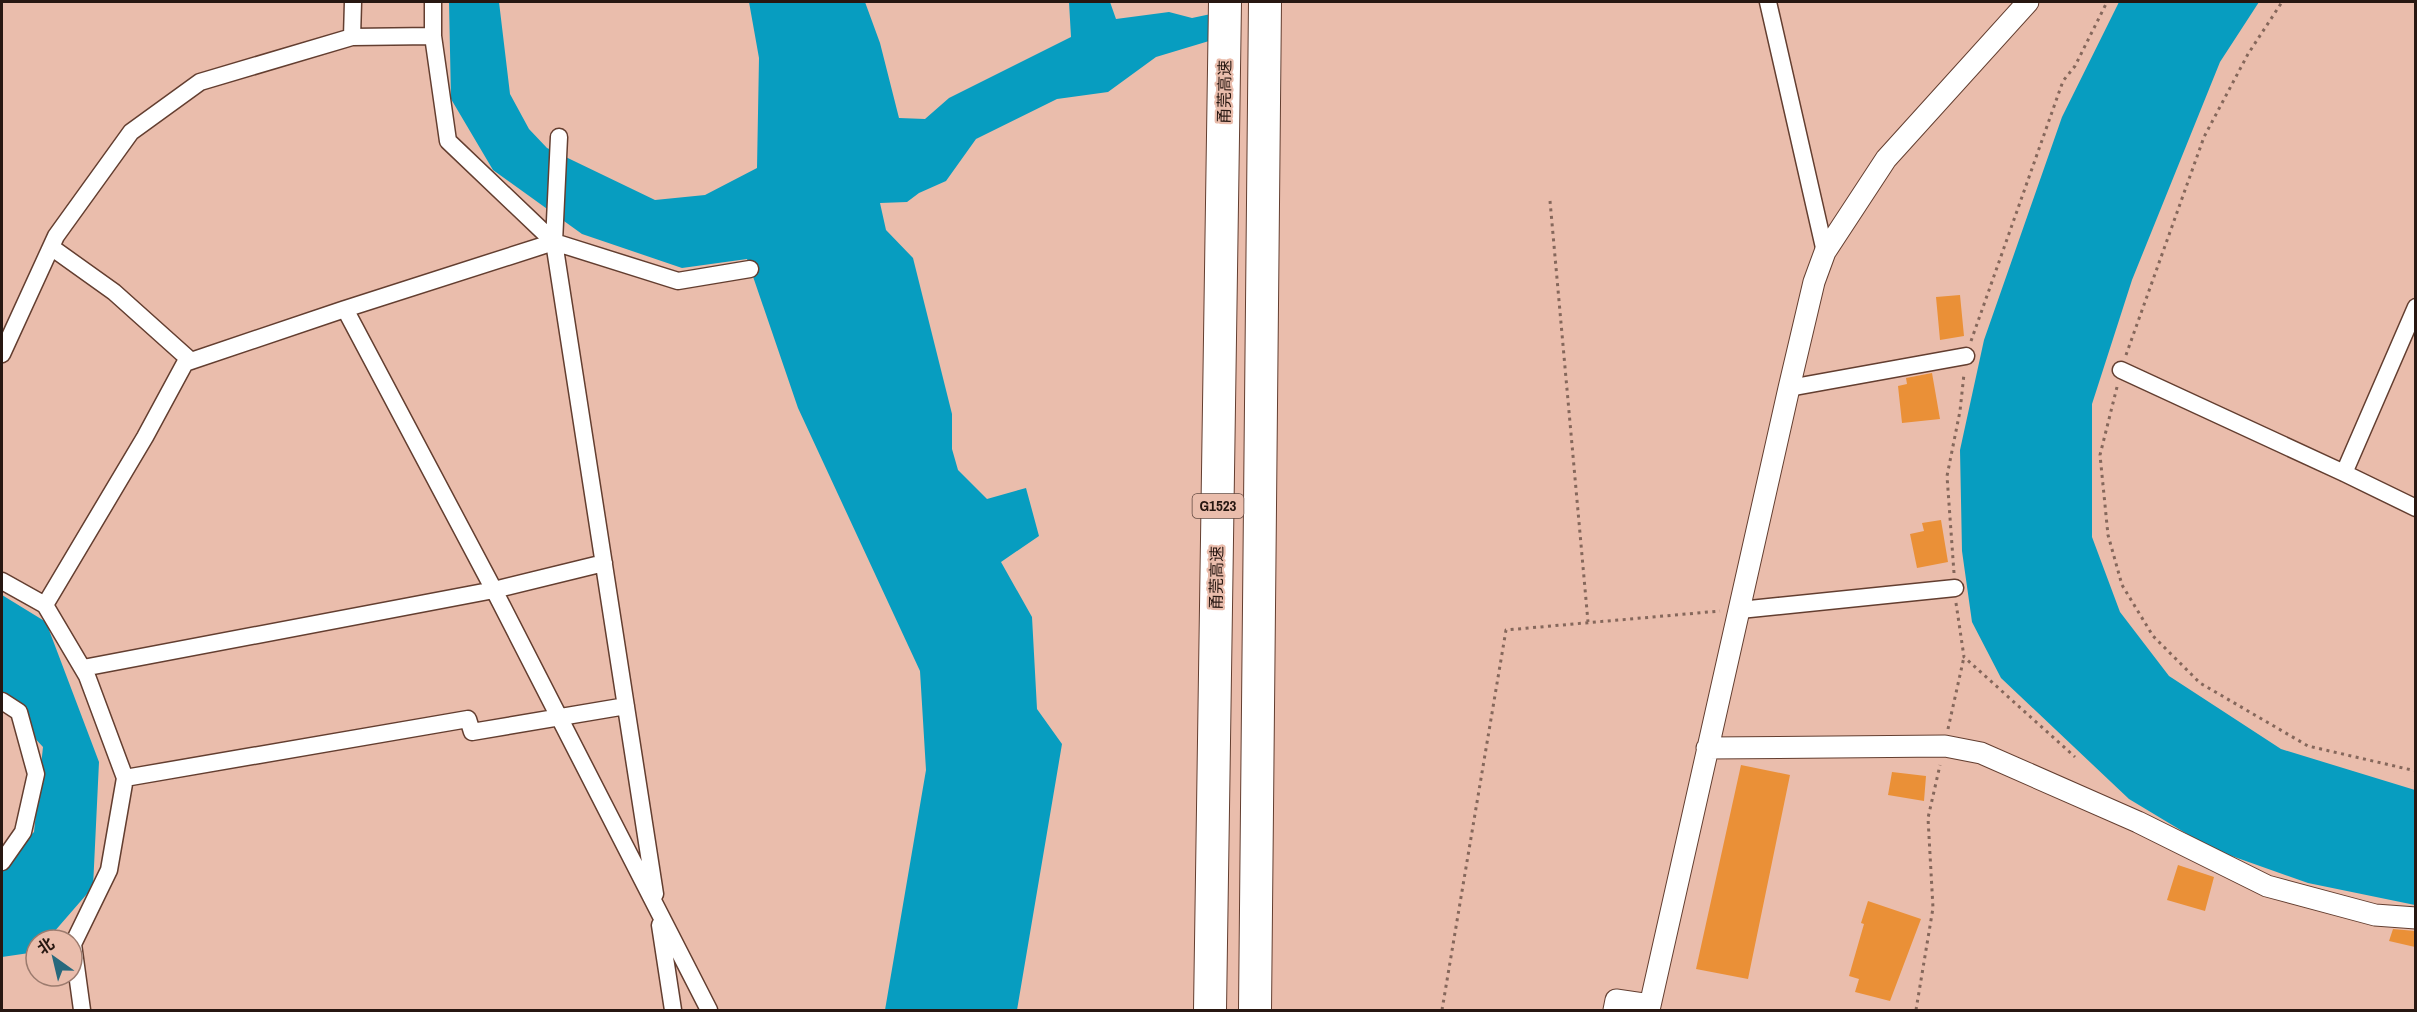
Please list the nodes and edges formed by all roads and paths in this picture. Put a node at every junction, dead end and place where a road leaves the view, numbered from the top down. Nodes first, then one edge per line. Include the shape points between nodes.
1 (353, 2) edge
2 (433, 2) edge
3 (1225, 2) edge
4 (1265, 2) edge
5 (1768, 2) edge
6 (2028, 2) edge
7 (2107, 2) edge
8 (2282, 2) edge
9 (433, 36) junction
10 (351, 38) junction
11 (559, 143) dead end
12 (1550, 201) dead end
13 (554, 242) junction
14 (51, 248) junction
15 (1825, 252) junction
16 (750, 269) dead end
17 (2415, 307) edge
18 (345, 309) junction
19 (2, 354) edge
20 (1966, 356) junction
21 (191, 361) junction
22 (2121, 370) junction
23 (1790, 388) junction
24 (2344, 473) junction
25 (2415, 508) edge
26 (604, 563) junction
27 (2, 580) edge
28 (1955, 588) junction
29 (494, 590) junction
30 (45, 605) junction
31 (1740, 610) junction
32 (1588, 622) junction
33 (1964, 657) junction
34 (83, 668) junction
35 (2, 700) edge
36 (626, 706) junction
37 (559, 717) junction
38 (1945, 746) junction
39 (1707, 748) junction
40 (2075, 757) dead end
41 (2415, 771) edge
42 (125, 778) junction
43 (2, 862) edge
44 (658, 909) junction
45 (2415, 918) edge
46 (1650, 1008) edge
47 (82, 1011) edge
48 (673, 1011) edge
49 (710, 1011) edge
50 (1210, 1011) edge
51 (1255, 1011) edge
52 (1442, 1011) edge
53 (1614, 1011) edge
54 (1916, 1011) edge

1 - 10 street
2 - 9 street
3 - 50 highway, 甬莞高速 / G1523
4 - 51 highway, G1523
5 - 15 street
6 - 15 street via 1886,159
7 - 20 path via 2075,66 2063,81
8 - 22 path via 2248,54 2204,137
9 - 10 street
9 - 13 street via 448,141
10 - 14 street via 200,82 132,132
11 - 13 street
12 - 32 path
13 - 16 street via 678,281
13 - 18 street
13 - 26 street
14 - 19 street
14 - 21 street via 114,292
15 - 23 street via 1814,282
17 - 24 street
18 - 21 street
18 - 29 street
20 - 23 street
20 - 28 path via 1947,476
21 - 30 street via 185,363
22 - 24 street
22 - 41 path via 2100,455 2109,535 2122,585 2153,636 2200,683 2308,746
23 - 31 street
24 - 25 street
26 - 29 street
26 - 36 street
27 - 30 street
28 - 31 street
28 - 33 path
29 - 34 street
29 - 37 street
30 - 34 street
31 - 32 path
31 - 39 street
32 - 52 path via 1506,630
33 - 38 path
33 - 40 path
34 - 42 street
35 - 43 street via 19,712 36,774 23,832
36 - 37 street
36 - 44 street
37 - 42 street via 472,732 468,719
37 - 44 street
38 - 39 street
38 - 45 street via 1981,753 2138,822 2267,886 2375,915
38 - 54 path via 1928,818 1932,908
39 - 46 street
42 - 47 street via 109,870 73,944
44 - 48 street
44 - 49 street
46 - 53 street via 1617,1000

